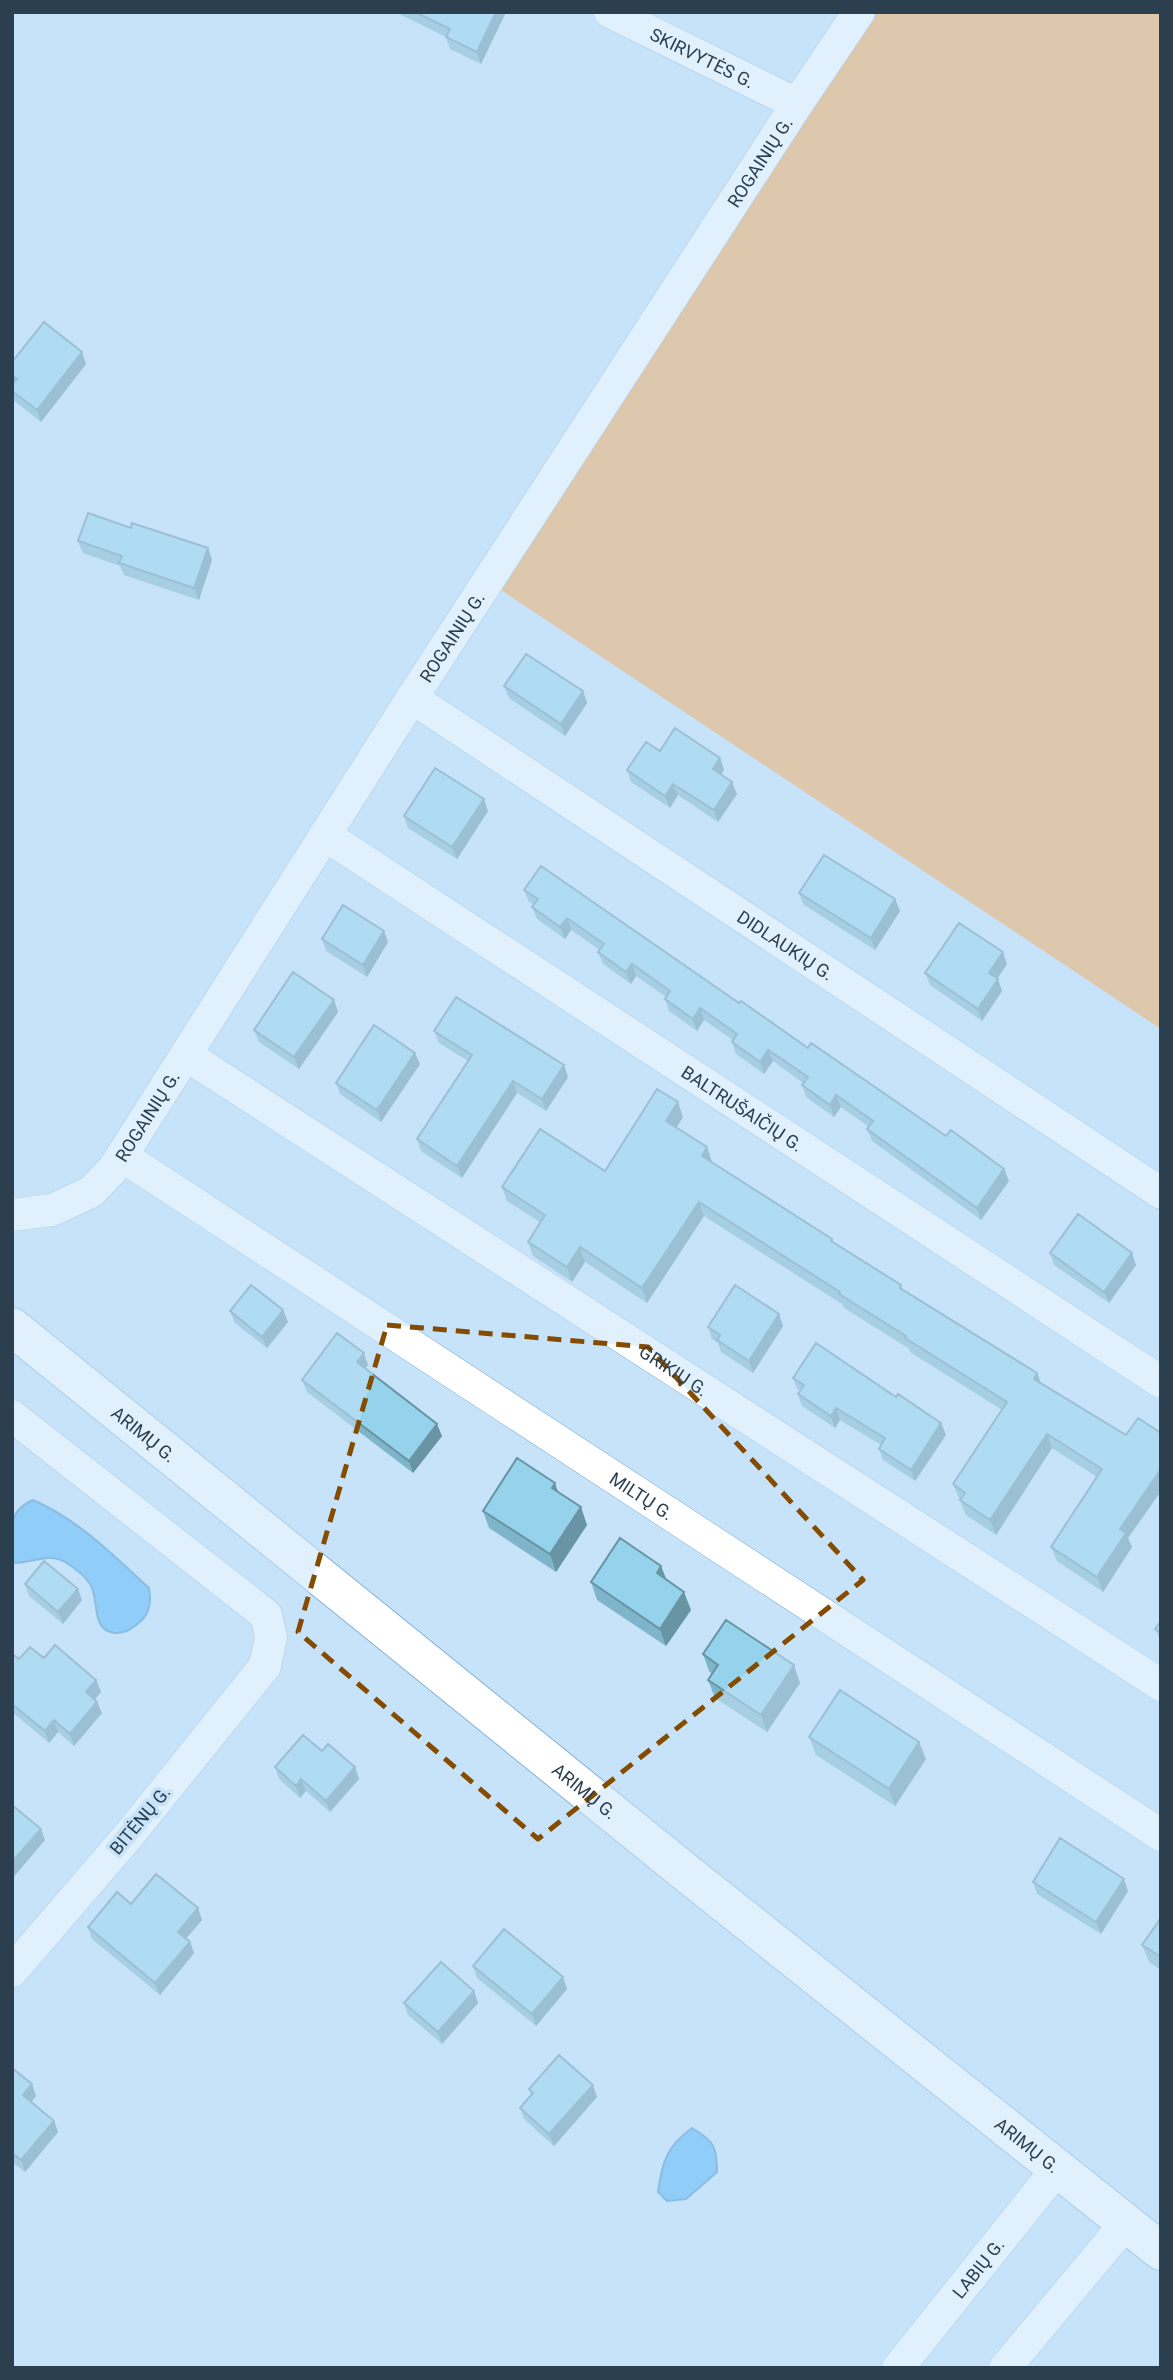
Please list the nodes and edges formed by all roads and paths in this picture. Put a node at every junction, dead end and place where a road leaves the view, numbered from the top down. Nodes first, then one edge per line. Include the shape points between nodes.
1 (610, 12) edge
2 (859, 12) edge
3 (797, 104) junction
4 (412, 698) junction
5 (325, 835) junction
6 (186, 1055) junction
7 (122, 1156) junction
8 (1161, 1193) edge
9 (12, 1215) edge
10 (12, 1327) edge
11 (1161, 1382) edge
12 (12, 1416) edge
13 (1161, 1685) edge
14 (1161, 1835) edge
15 (12, 1971) edge
16 (1057, 2169) junction
17 (1126, 2223) junction
18 (1161, 2251) edge
19 (898, 2368) edge
20 (1005, 2368) edge

1 - 3 street, SKIRVYTĖS G.
2 - 3 street, ROGAINIŲ G.
3 - 4 street, ROGAINIŲ G.
4 - 5 street, ROGAINIŲ G.
4 - 8 street, DIDLAUKIŲ G.
5 - 6 street, ROGAINIŲ G.
5 - 11 street, BALTRUŠAIČIŲ G.
6 - 7 street, ROGAINIŲ G.
6 - 13 street, GRIKIŲ G.
7 - 9 street, ROGAINIŲ G. via 91,1192 52,1210
7 - 14 street, MILTŲ G.
10 - 16 main road, ARIMŲ G.
12 - 15 street, BITĖNŲ G. via 266,1615 271,1637 265,1666
16 - 17 main road, ARIMŲ G.
16 - 19 street, LABIŲ G.
17 - 18 main road, ARIMŲ G.
17 - 20 street

